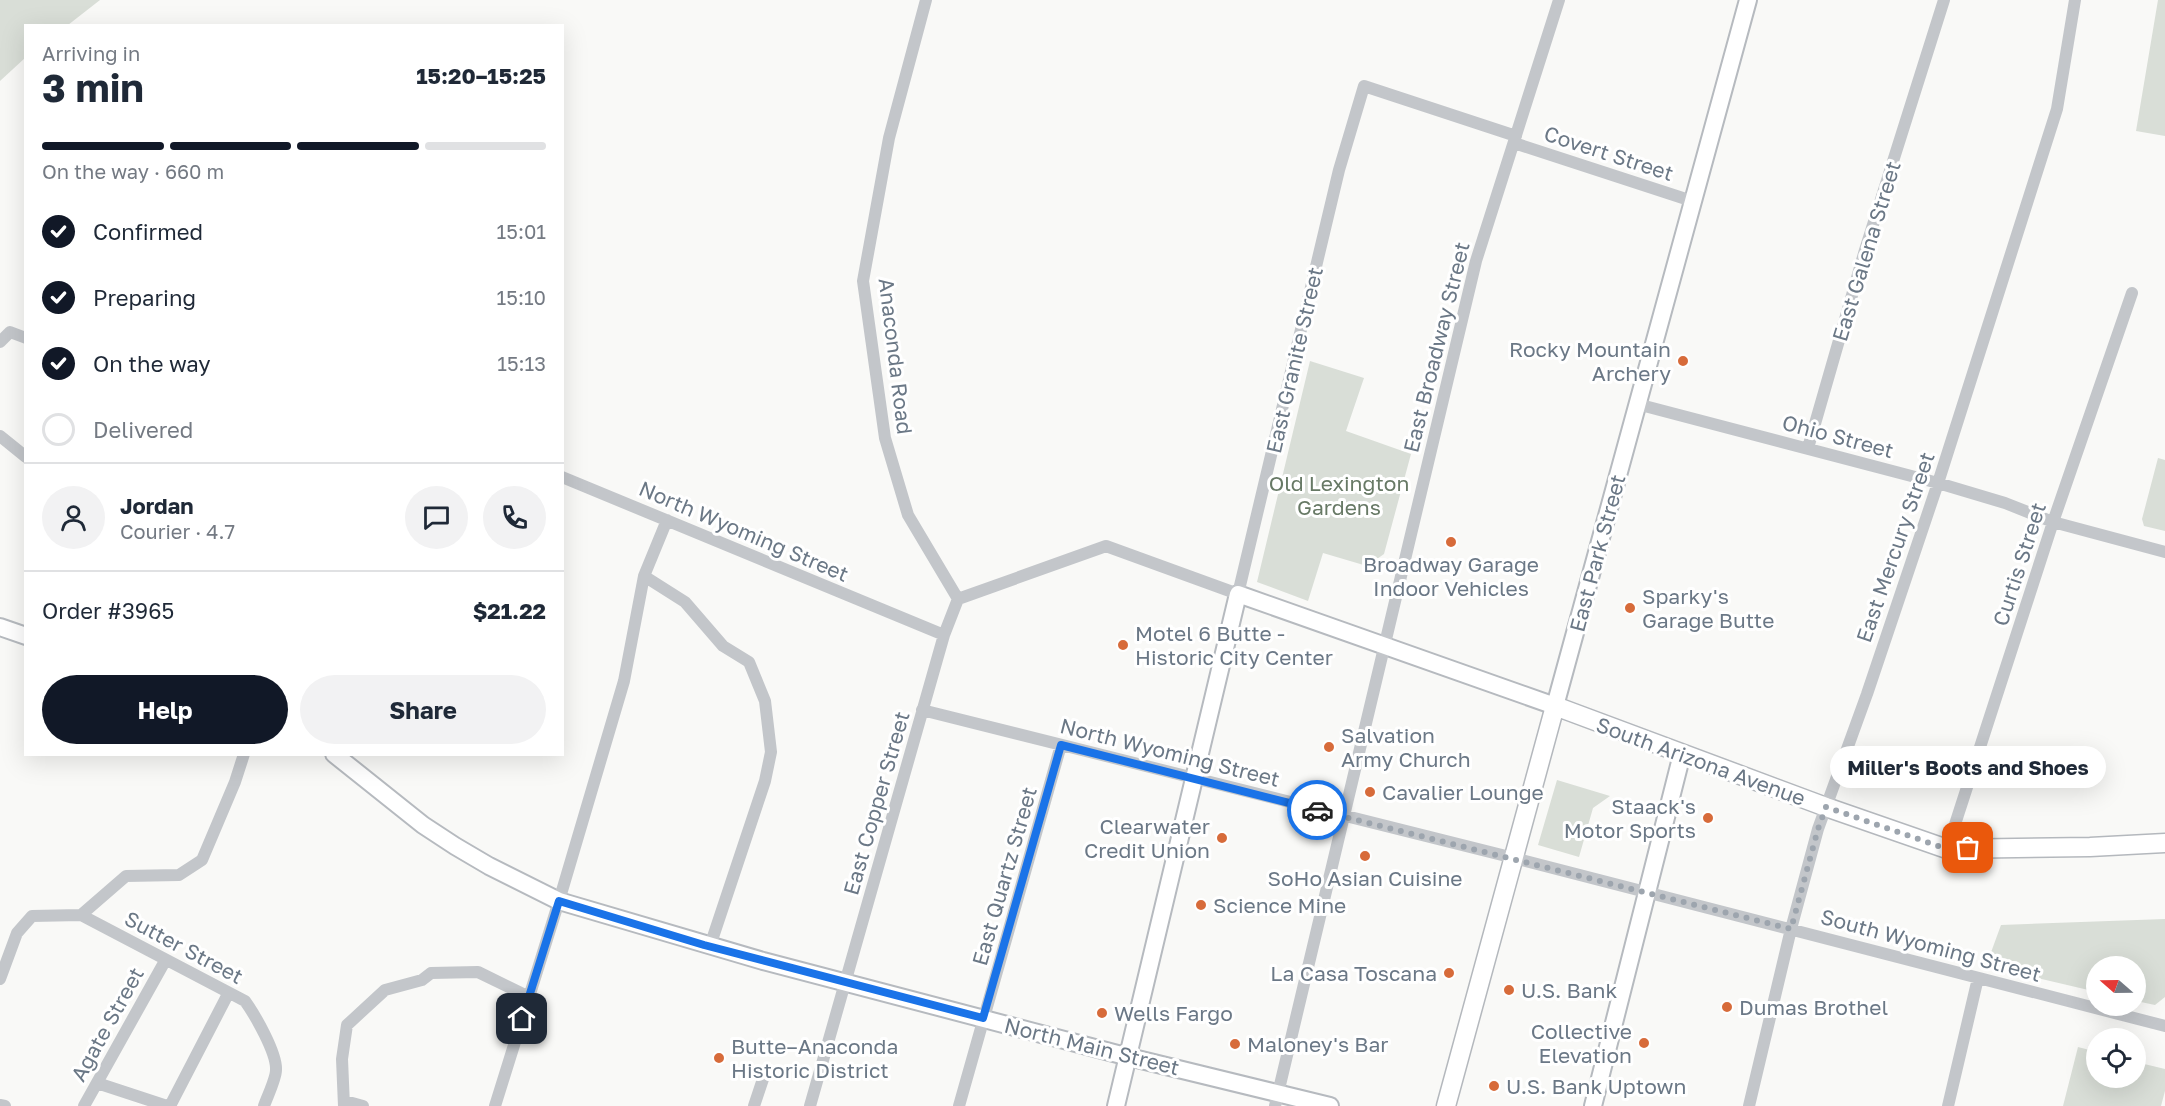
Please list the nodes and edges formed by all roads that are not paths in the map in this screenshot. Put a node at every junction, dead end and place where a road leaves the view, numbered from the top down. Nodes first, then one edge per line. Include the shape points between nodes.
1 (926, 0) edge
2 (1559, 0) edge
3 (1748, 0) edge
4 (1944, 0) edge
5 (2075, 0) edge
6 (1364, 86) joint
7 (1515, 140) junction
8 (1692, 201) junction
9 (2132, 293) dead end
10 (24, 337) edge
11 (0, 342) edge
12 (1637, 404) junction
13 (0, 436) edge
14 (1808, 448) junction
15 (24, 455) edge
16 (564, 478) edge
17 (1938, 483) junction
18 (667, 520) junction
19 (2053, 522) junction
20 (2165, 552) edge
21 (644, 576) junction
22 (1238, 594) junction
23 (958, 599) junction
24 (0, 627) edge
25 (24, 635) edge
26 (944, 635) junction
27 (1384, 644) junction
28 (1555, 706) junction
29 (922, 710) junction
30 (1061, 745) junction
31 (1682, 754) junction
32 (243, 756) edge
33 (337, 756) edge
34 (1194, 779) junction
35 (1826, 807) junction
36 (1343, 816) junction
37 (2165, 843) edge
38 (1947, 849) junction
39 (1514, 858) junction
40 (1647, 892) junction
41 (559, 901) junction
42 (81, 915) junction
43 (1791, 929) junction
44 (710, 946) junction
45 (165, 961) junction
46 (1978, 978) junction
47 (0, 979) edge
48 (846, 982) junction
49 (228, 994) junction
50 (529, 998) junction
51 (983, 1018) junction
52 (2165, 1026) edge
53 (1129, 1057) junction
54 (765, 1073) dead end
55 (97, 1083) junction
56 (1277, 1099) edge
57 (0, 1104) edge
58 (344, 1104) edge
59 (5, 1106) edge
60 (84, 1106) edge
61 (169, 1106) edge
62 (264, 1106) edge
63 (363, 1106) edge
64 (495, 1106) edge
65 (754, 1106) edge
66 (810, 1106) edge
67 (959, 1106) edge
68 (1116, 1106) edge
69 (1330, 1106) edge
70 (1446, 1106) edge
71 (1593, 1106) edge
72 (1749, 1106) edge
73 (1948, 1106) edge

1 - 23 street, Anaconda Road via 889,138 863,281 885,438 908,515
2 - 7 street, East Broadway Street
3 - 8 main road, East Park Street
4 - 14 street, East Galena Street
5 - 17 street, East Mercury Street via 2057,109
6 - 7 street, Covert Street
6 - 22 street, East Granite Street via 1339,170
7 - 8 street, Covert Street
7 - 27 street, East Broadway Street via 1476,261
8 - 12 main road, East Park Street
9 - 19 street, Curtis Street
10 - 11 street via 10,332
12 - 14 street, Ohio Street
12 - 28 main road, East Park Street
13 - 15 street
14 - 17 street, Ohio Street
16 - 18 street, North Wyoming Street
17 - 19 street, Ohio Street
17 - 35 street, East Mercury Street
18 - 21 street
18 - 26 street, North Wyoming Street
19 - 20 street, Ohio Street
19 - 38 street, Curtis Street
21 - 41 street via 624,681
21 - 44 street via 685,602 723,646 749,662 765,701 771,752
22 - 23 street via 1106,546
22 - 27 main road
22 - 34 main road, East Granite Street
23 - 26 street, East Copper Street
24 - 25 main road
26 - 29 street, East Copper Street
27 - 28 main road
27 - 36 street, East Broadway Street
28 - 31 main road, South Arizona Avenue
28 - 39 main road, East Park Street
29 - 30 street, North Wyoming Street
29 - 48 street, East Copper Street
30 - 34 street, North Wyoming Street
30 - 51 street, East Quartz Street
31 - 35 main road, South Arizona Avenue
31 - 40 main road
32 - 42 street via 202,860 179,875 126,876
33 - 41 main road, North Main Street via 455,846
34 - 36 street, North Wyoming Street
34 - 53 main road, East Granite Street
35 - 38 main road, South Arizona Avenue
35 - 43 street, East Mercury Street
36 - 39 street, North Wyoming Street
36 - 56 street, East Broadway Street
37 - 38 main road, South Arizona Avenue
39 - 40 street, South Wyoming Street
39 - 70 main road, East Park Street
40 - 43 street, South Wyoming Street
40 - 71 main road
41 - 44 main road, North Main Street
41 - 50 street
42 - 45 street, Sutter Street
42 - 47 street, Sutter Street via 32,916 17,933
43 - 46 street, South Wyoming Street
43 - 72 street, East Mercury Street
44 - 48 main road, North Main Street
45 - 49 street, Sutter Street
45 - 55 street, Agate Street
46 - 52 street, South Wyoming Street
46 - 73 street
48 - 51 main road, North Main Street
48 - 66 street, East Copper Street
49 - 61 street
49 - 62 street, Sutter Street via 245,1001 268,1040 276,1070
50 - 58 street via 478,972 431,973 422,980 385,990 347,1025 342,1059
50 - 64 street
51 - 53 main road, North Main Street
51 - 67 street, East Quartz Street
53 - 56 main road, North Main Street
53 - 68 main road, East Granite Street
54 - 65 street
55 - 60 street, Agate Street
55 - 61 street
56 - 69 main road, North Main Street
57 - 59 street
58 - 63 street

